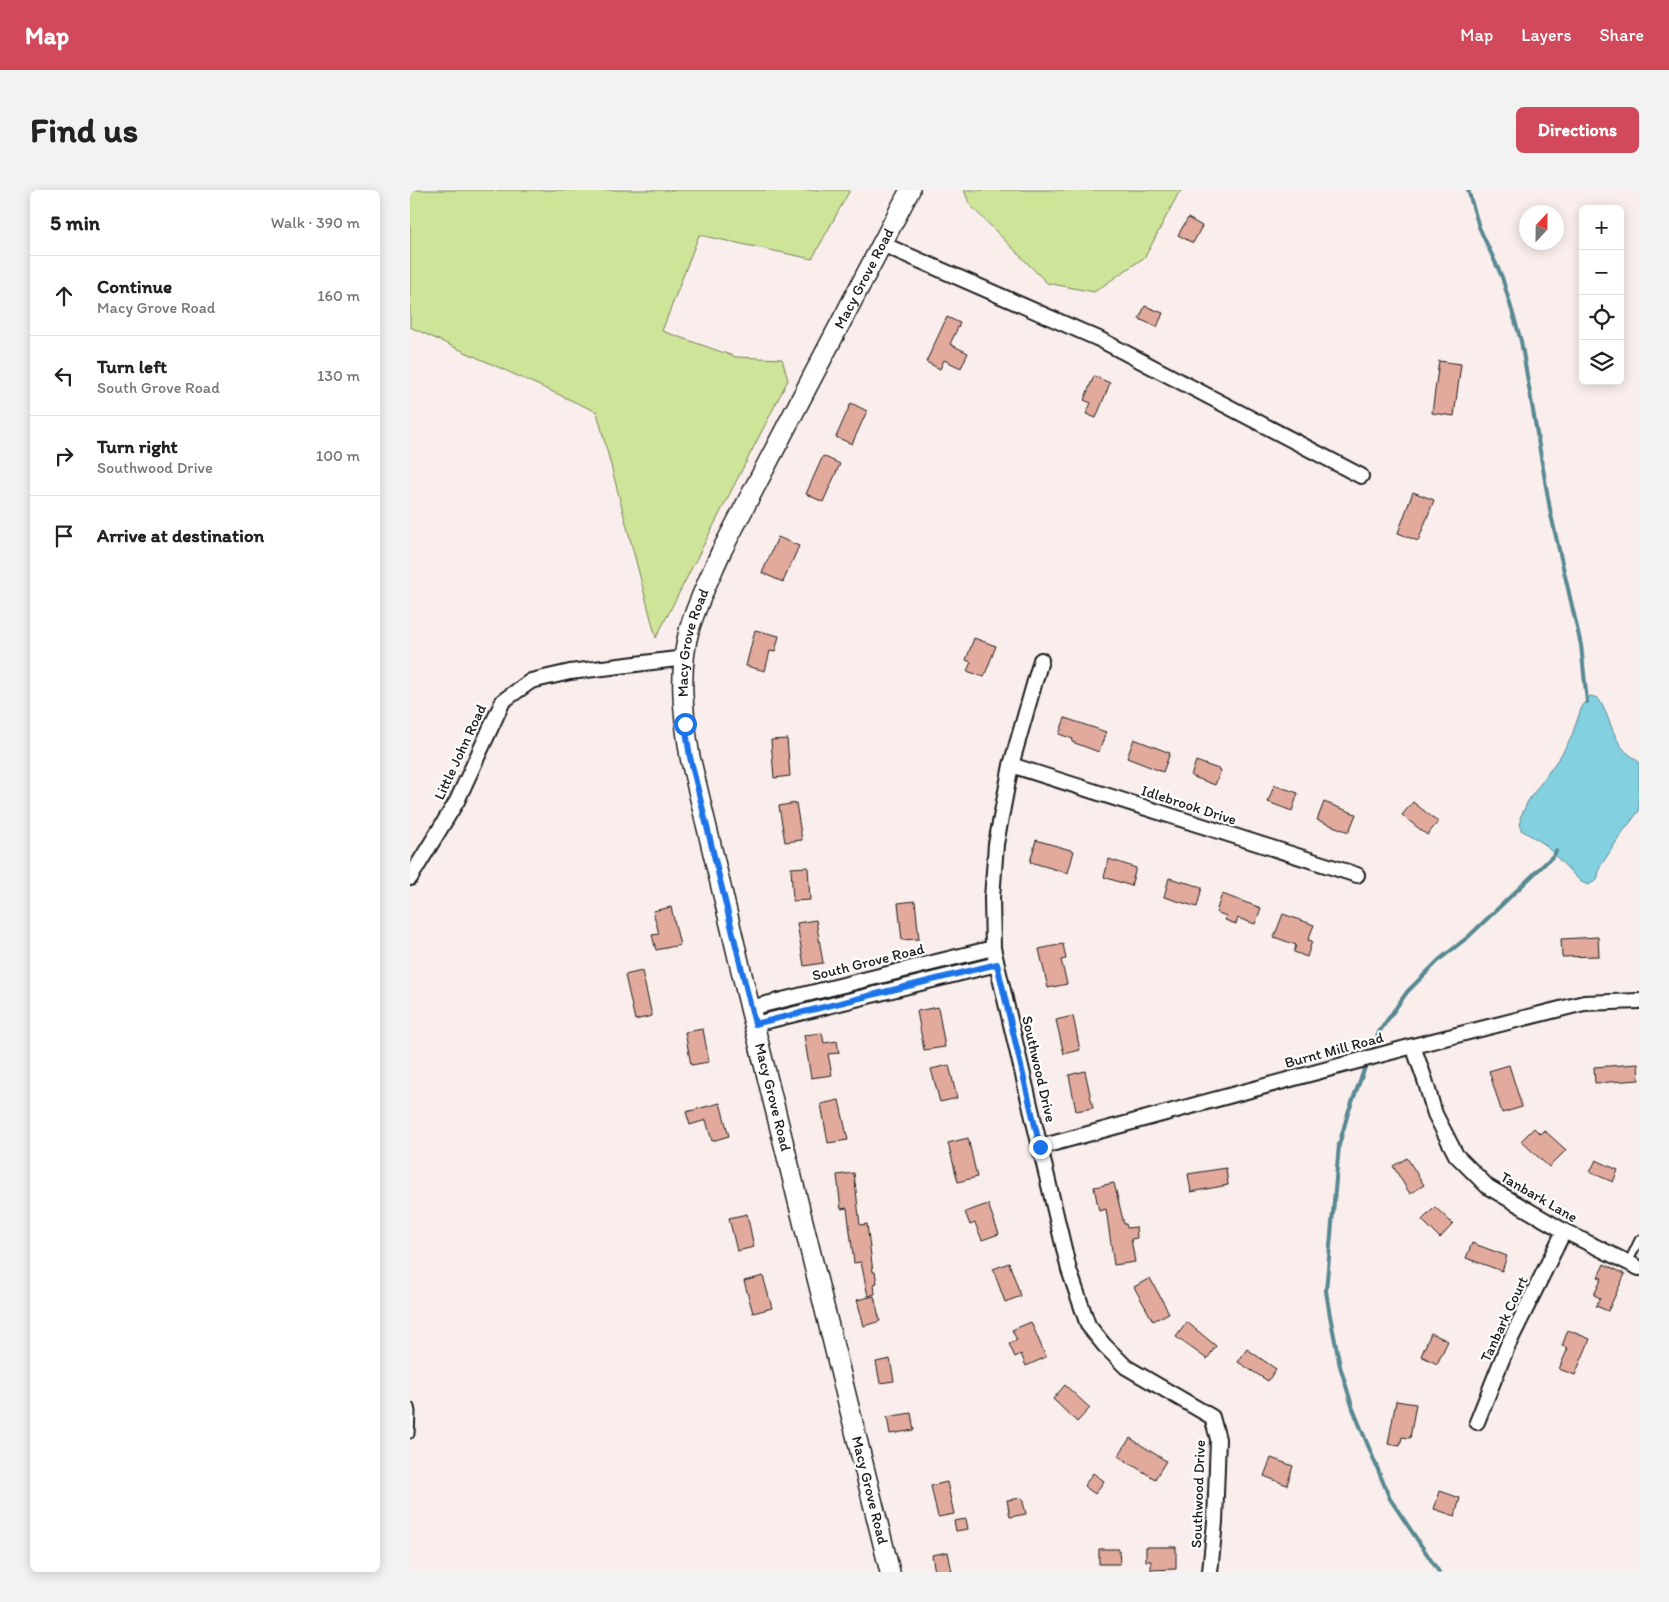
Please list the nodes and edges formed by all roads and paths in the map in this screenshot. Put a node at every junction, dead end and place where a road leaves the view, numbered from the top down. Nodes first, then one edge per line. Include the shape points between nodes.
1 (910, 190) edge
2 (882, 244) junction
3 (1361, 476) dead end
4 (685, 658) junction
5 (1041, 660) dead end
6 (1011, 765) junction
7 (1357, 875) dead end
8 (410, 878) edge
9 (993, 948) junction
10 (997, 964) junction
11 (1639, 1001) edge
12 (753, 1016) junction
13 (1413, 1046) junction
14 (1040, 1147) junction
15 (1564, 1231) junction
16 (1639, 1240) edge
17 (1634, 1265) edge
18 (410, 1407) edge
19 (1477, 1422) dead end
20 (410, 1434) edge
21 (890, 1572) edge
22 (1210, 1572) edge

1 - 2 main road, Macy Grove Road
2 - 3 street via 1099,339
2 - 4 main road, Macy Grove Road via 721,552 690,628
4 - 8 street, Little John Road via 570,672 530,681 503,701 457,801
4 - 12 main road, Macy Grove Road via 683,700 690,757
5 - 6 street, Southwood Drive
6 - 7 street, Idlebrook Drive
6 - 9 street, Southwood Drive via 996,844
9 - 10 street, Southwood Drive
9 - 12 street, South Grove Road
10 - 12 street
10 - 14 street, Southwood Drive
11 - 13 street, Burnt Mill Road via 1584,1003
12 - 21 main road, Macy Grove Road
13 - 14 street, Burnt Mill Road
13 - 15 street, Tanbark Lane via 1435,1114 1456,1154 1488,1187
14 - 22 street, Southwood Drive via 1068,1270 1088,1325 1126,1367 1212,1417 1218,1440
15 - 17 street, Tanbark Lane
15 - 19 street, Tanbark Court via 1507,1347
16 - 17 lane
18 - 20 lane

